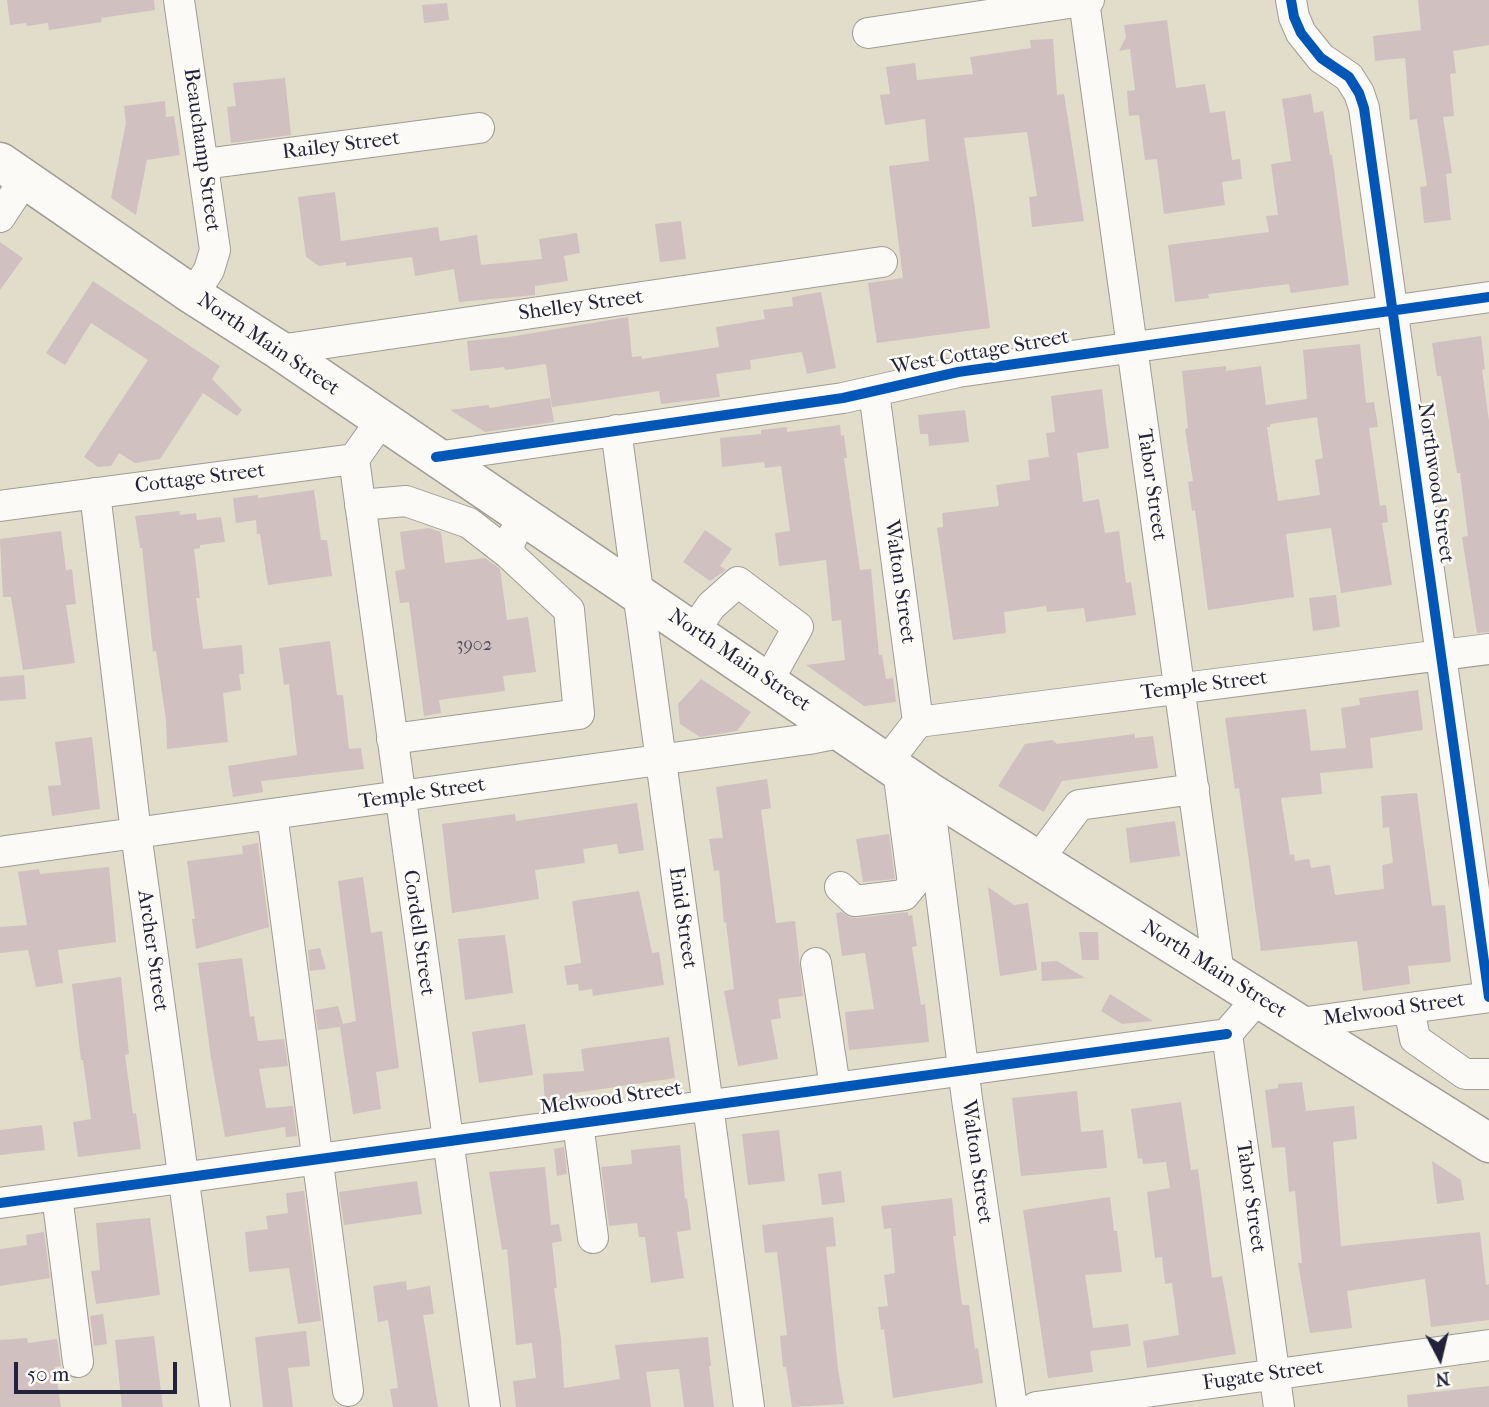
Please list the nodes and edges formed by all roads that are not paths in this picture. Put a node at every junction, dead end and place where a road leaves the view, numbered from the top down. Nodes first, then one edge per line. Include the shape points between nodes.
1 (179, 0) edge
2 (1081, 0) edge
3 (1089, 0) edge
4 (1291, 0) edge
5 (869, 33) dead end
6 (479, 128) dead end
7 (204, 164) junction
8 (13, 170) edge
9 (0, 217) edge
10 (882, 262) dead end
11 (193, 295) junction
12 (1489, 297) edge
13 (1391, 311) junction
14 (1132, 348) junction
15 (279, 349) junction
16 (874, 392) junction
17 (381, 421) junction
18 (616, 430) junction
19 (436, 457) junction
20 (354, 459) junction
21 (95, 493) junction
22 (360, 505) junction
23 (0, 506) edge
24 (524, 516) junction
25 (509, 554) junction
26 (638, 593) junction
27 (694, 631) junction
28 (1489, 649) edge
29 (1440, 655) junction
30 (768, 681) junction
31 (1180, 689) junction
32 (918, 722) junction
33 (844, 732) junction
34 (392, 739) junction
35 (661, 760) junction
36 (904, 774) junction
37 (1194, 789) junction
38 (399, 797) junction
39 (272, 814) junction
40 (136, 833) junction
41 (0, 852) edge
42 (1038, 860) junction
43 (840, 887) dead end
44 (816, 963) dead end
45 (1219, 974) junction
46 (1489, 997) edge
47 (1258, 998) junction
48 (1409, 1008) junction
49 (1300, 1023) junction
50 (1227, 1034) junction
51 (963, 1069) junction
52 (1489, 1074) edge
53 (835, 1087) junction
54 (707, 1105) junction
55 (578, 1123) junction
56 (447, 1141) junction
57 (1489, 1143) edge
58 (318, 1159) junction
59 (183, 1178) junction
60 (57, 1195) junction
61 (0, 1203) edge
62 (593, 1238) dead end
63 (1489, 1345) edge
64 (78, 1362) dead end
65 (1275, 1375) junction
66 (348, 1391) dead end
67 (215, 1407) edge
68 (485, 1407) edge
69 (749, 1407) edge
70 (1012, 1407) edge
71 (1036, 1407) edge
72 (1279, 1407) edge

1 - 7 street, Beauchamp Street
2 - 3 street
2 - 5 street
2 - 14 street, Tabor Street
4 - 13 street, Northwood Street via 1301,33 1321,58 1349,77 1364,108
6 - 7 street, Railey Street
7 - 11 street, Beauchamp Street via 215,250
8 - 9 street
8 - 11 main road, North Main Street
10 - 15 street, Shelley Street
11 - 15 main road, North Main Street
12 - 13 street, West Cottage Street
13 - 14 street, West Cottage Street
13 - 29 street, Northwood Street
14 - 16 street, West Cottage Street via 958,372
14 - 31 street, Tabor Street
15 - 17 main road, North Main Street
16 - 18 street, West Cottage Street
16 - 32 street, Walton Street
17 - 19 main road, North Main Street
17 - 20 street
18 - 19 street, West Cottage Street
18 - 26 street, Enid Street
19 - 24 main road, North Main Street
20 - 21 street, Cottage Street
20 - 22 street, Cordell Street
21 - 23 street, Cottage Street
21 - 40 street, Archer Street
22 - 25 street via 406,501 469,523
22 - 34 street, Cordell Street
24 - 25 street via 510,541
24 - 26 main road, North Main Street
25 - 34 street via 569,610 579,714
26 - 27 main road, North Main Street
26 - 35 street, Enid Street
27 - 30 main road, North Main Street
27 - 30 street via 711,606 738,582 798,627
28 - 29 street, Temple Street
29 - 31 street, Temple Street
29 - 46 street, Northwood Street
30 - 33 main road, North Main Street
31 - 32 street, Temple Street
31 - 37 street, Tabor Street
32 - 36 street
33 - 35 street, Temple Street
33 - 36 main road, North Main Street
34 - 38 street, Cordell Street
35 - 38 street, Temple Street
35 - 54 street, Enid Street
36 - 42 main road, North Main Street
36 - 43 street via 913,884 904,895 855,901
36 - 51 street, Walton Street
37 - 42 street via 1079,804
37 - 45 street, Tabor Street
38 - 39 street, Temple Street
38 - 56 street, Cordell Street
39 - 40 street, Temple Street
39 - 58 street
40 - 41 street, Temple Street
40 - 59 street, Archer Street
42 - 45 main road, North Main Street
44 - 53 street
45 - 47 main road, North Main Street
46 - 48 street, Melwood Street
47 - 49 main road, North Main Street
47 - 50 street
48 - 49 street, Melwood Street
48 - 52 street via 1415,1039 1465,1074
49 - 57 main road, North Main Street
50 - 51 street, Melwood Street
50 - 65 street, Tabor Street
51 - 53 street, Melwood Street
51 - 70 street, Walton Street
53 - 54 street, Melwood Street
54 - 55 street, Melwood Street
54 - 69 street, Enid Street
55 - 56 street, Melwood Street
55 - 62 street
56 - 58 street, Melwood Street
56 - 68 street, Cordell Street
58 - 59 street, Melwood Street
58 - 66 street
59 - 60 street, Melwood Street
59 - 67 street, Archer Street
60 - 61 street, Melwood Street
60 - 64 street
63 - 65 street, Fugate Street
65 - 71 street, Fugate Street
65 - 72 street, Tabor Street

